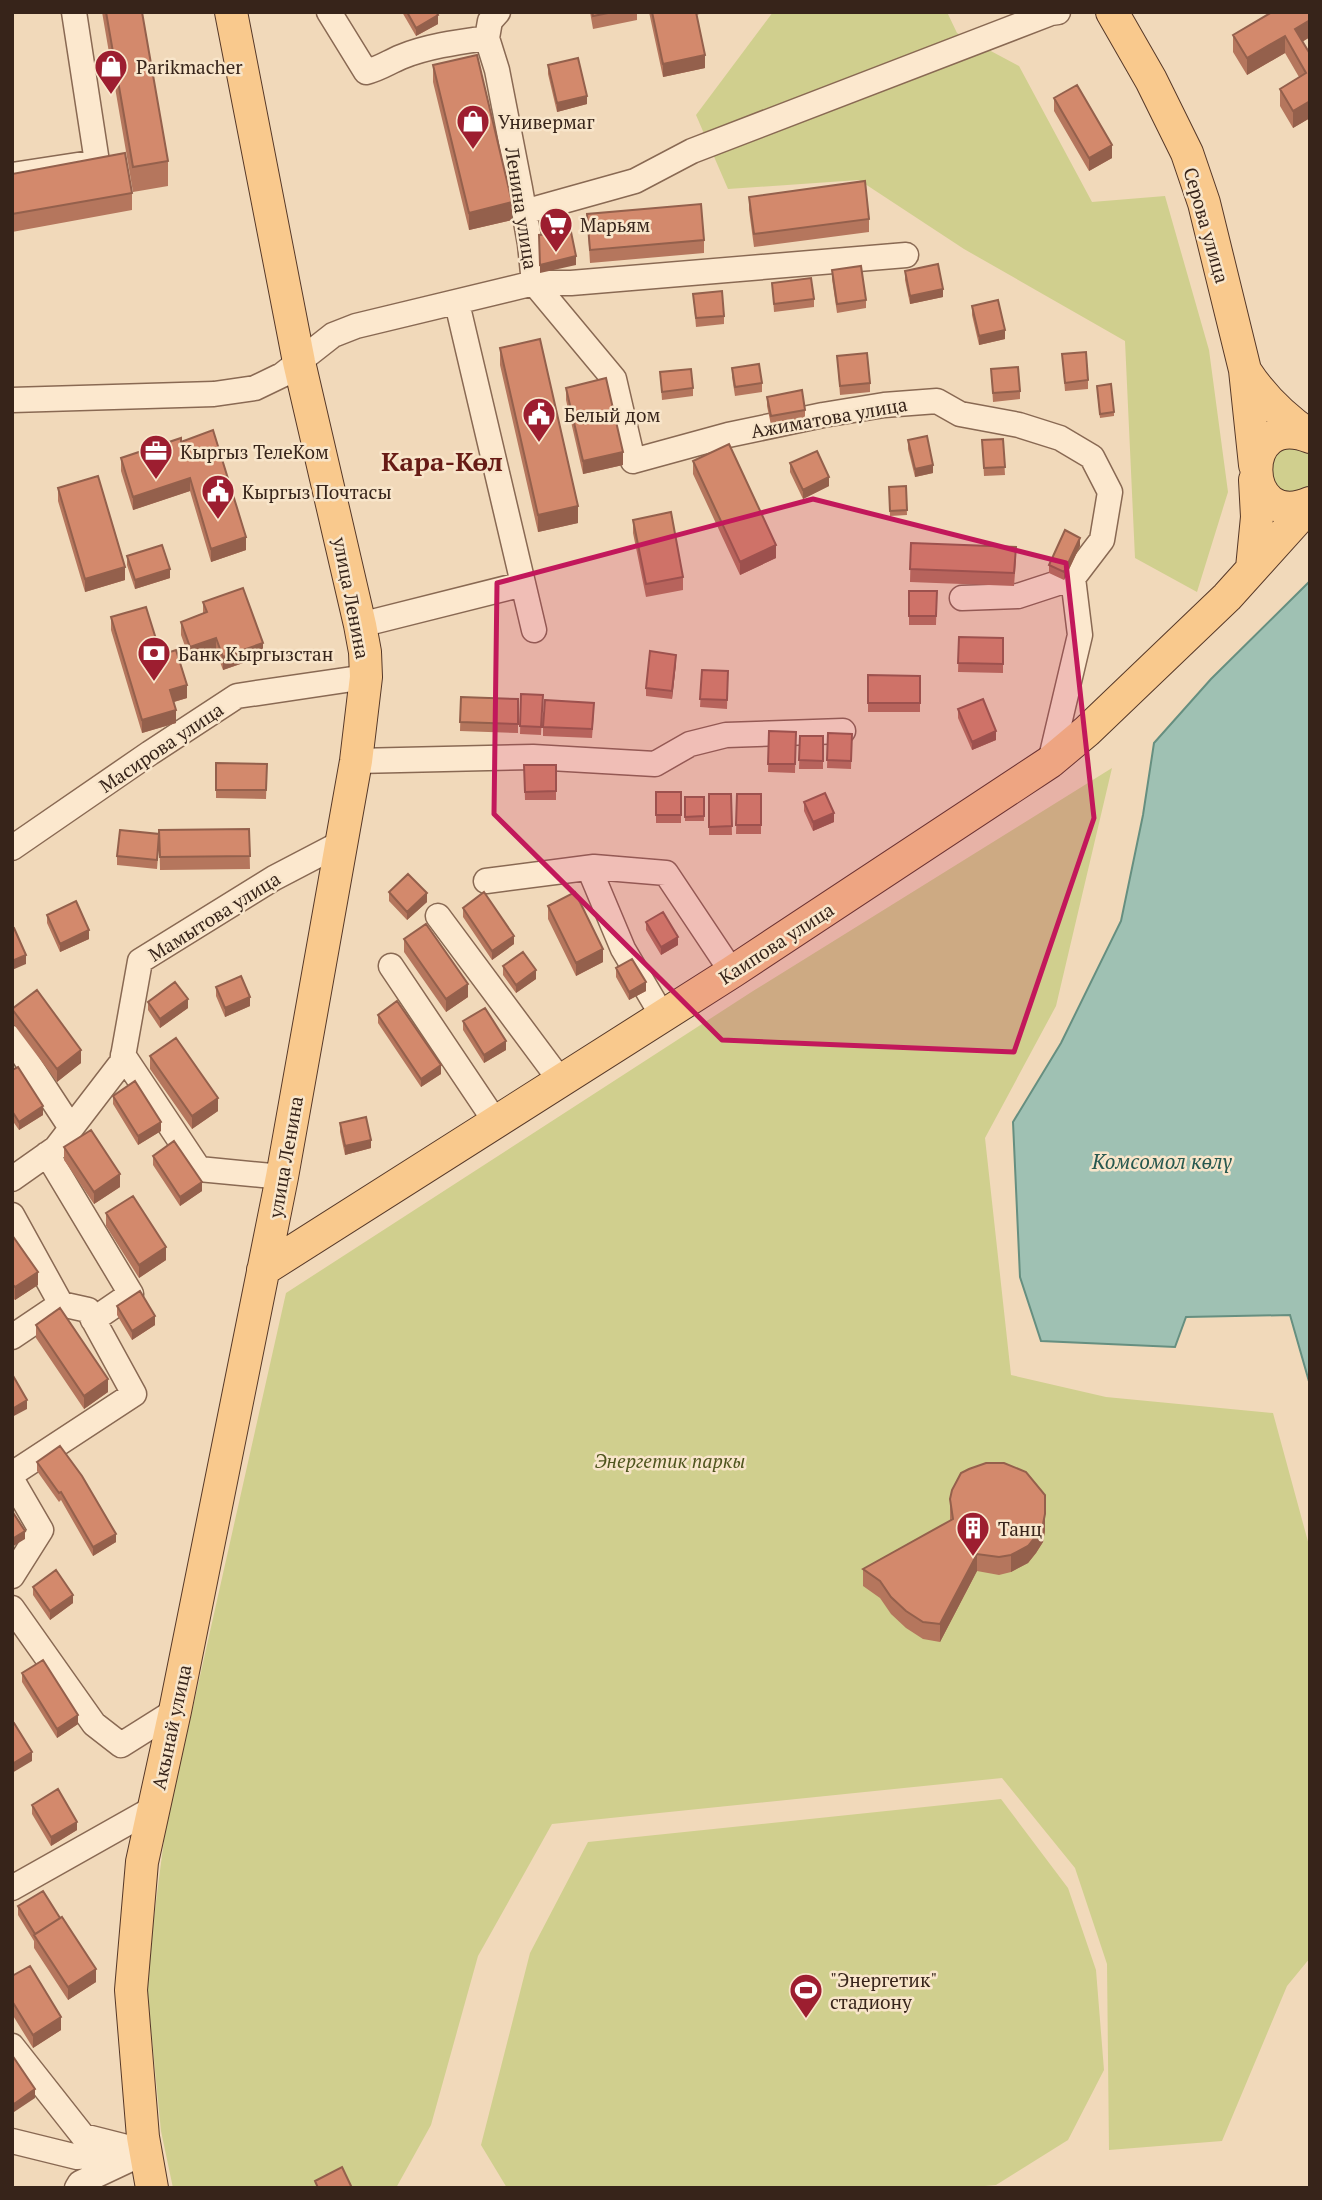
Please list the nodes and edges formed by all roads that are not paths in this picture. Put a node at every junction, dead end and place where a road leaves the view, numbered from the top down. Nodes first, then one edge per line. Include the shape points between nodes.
1 (74, 12) edge
2 (231, 12) edge
3 (329, 12) edge
4 (498, 12) edge
5 (1058, 12) edge
6 (1112, 12) edge
7 (487, 38) junction
8 (12, 175) edge
9 (524, 212) junction
10 (906, 256) dead end
11 (534, 283) junction
12 (457, 303) junction
13 (299, 362) junction
14 (1245, 370) junction
15 (12, 400) edge
16 (1310, 436) edge
17 (1255, 472) junction
18 (1310, 504) edge
19 (1252, 568) junction
20 (1073, 578) junction
21 (523, 584) junction
22 (962, 597) dead end
23 (360, 625) junction
24 (534, 630) dead end
25 (366, 677) junction
26 (843, 731) edge
27 (356, 761) junction
28 (1050, 762) junction
29 (341, 843) junction
30 (12, 848) edge
31 (589, 868) junction
32 (486, 881) dead end
33 (438, 916) dead end
34 (391, 966) dead end
35 (732, 972) junction
36 (663, 1015) junction
37 (12, 1038) edge
38 (123, 1055) junction
39 (561, 1080) junction
40 (495, 1121) junction
41 (71, 1128) junction
42 (47, 1154) junction
43 (15, 1171) edge
44 (282, 1177) junction
45 (12, 1215) edge
46 (263, 1270) junction
47 (61, 1304) junction
48 (93, 1320) junction
49 (12, 1336) edge
50 (12, 1474) edge
51 (12, 1480) edge
52 (12, 1576) edge
53 (12, 1608) edge
54 (175, 1711) junction
55 (154, 1808) junction
56 (12, 1888) edge
57 (12, 2046) edge
58 (12, 2141) edge
59 (146, 2152) junction
60 (77, 2188) edge
61 (152, 2188) edge

1 - 8 street via 97,162
2 - 13 main road, улица Ленина
3 - 7 street via 366,72 402,57
4 - 7 street via 490,21
5 - 9 street via 692,151 635,181
6 - 14 main road, Серова улица via 1187,153 1204,202
7 - 9 street, Ленина улица
9 - 11 street, Ленина улица
10 - 11 street
11 - 12 street
11 - 20 street, Ажиматова улица via 614,379 633,461 822,415 937,401 960,414 1060,438 1092,457 1110,492 1102,540
12 - 13 street via 333,335
12 - 21 street
13 - 15 street via 255,388 214,394
13 - 23 main road, улица Ленина
14 - 16 main road, Серова улица via 1261,395
14 - 17 main road, Серова улица
16 - 17 main road via 1284,433 1269,439 1259,451
17 - 18 main road via 1262,493 1273,503 1286,508
17 - 19 main road
18 - 19 main road, Каипова улица
19 - 28 main road, Каипова улица via 1171,652
20 - 22 street via 1018,596
20 - 28 street via 1080,635
21 - 23 street
21 - 24 street
23 - 25 main road, улица Ленина
25 - 27 main road, улица Ленина
25 - 30 street, Масирова улица via 237,696
26 - 27 street via 726,735 690,744 655,764 533,757
27 - 29 main road, улица Ленина
28 - 35 main road, Каипова улица
29 - 38 street, Мамытова улица via 274,878 141,961
29 - 44 main road, улица Ленина
31 - 32 street
31 - 35 street via 666,873
31 - 36 street via 623,949
33 - 39 street
34 - 40 street
35 - 36 main road, Каипова улица
36 - 39 main road, Каипова улица
37 - 41 street
38 - 41 street, Мамытова улица
38 - 44 street via 199,1170
39 - 40 main road, Каипова улица
40 - 46 main road, Каипова улица
41 - 42 street, Мамытова улица
42 - 43 street, Мамытова улица
42 - 48 street via 131,1294
44 - 46 main road, улица Ленина
45 - 47 street
46 - 54 main road, Акынай улица
47 - 48 street via 88,1310
47 - 49 street
48 - 50 street via 134,1394
51 - 52 street via 41,1530
53 - 54 street via 94,1724 121,1745
54 - 55 main road, Акынай улица
55 - 56 street
55 - 59 main road, Акынай улица via 142,1862 131,1990
57 - 59 street via 83,2136
58 - 59 street via 77,2157
59 - 60 street
59 - 61 main road, Акынай улица

